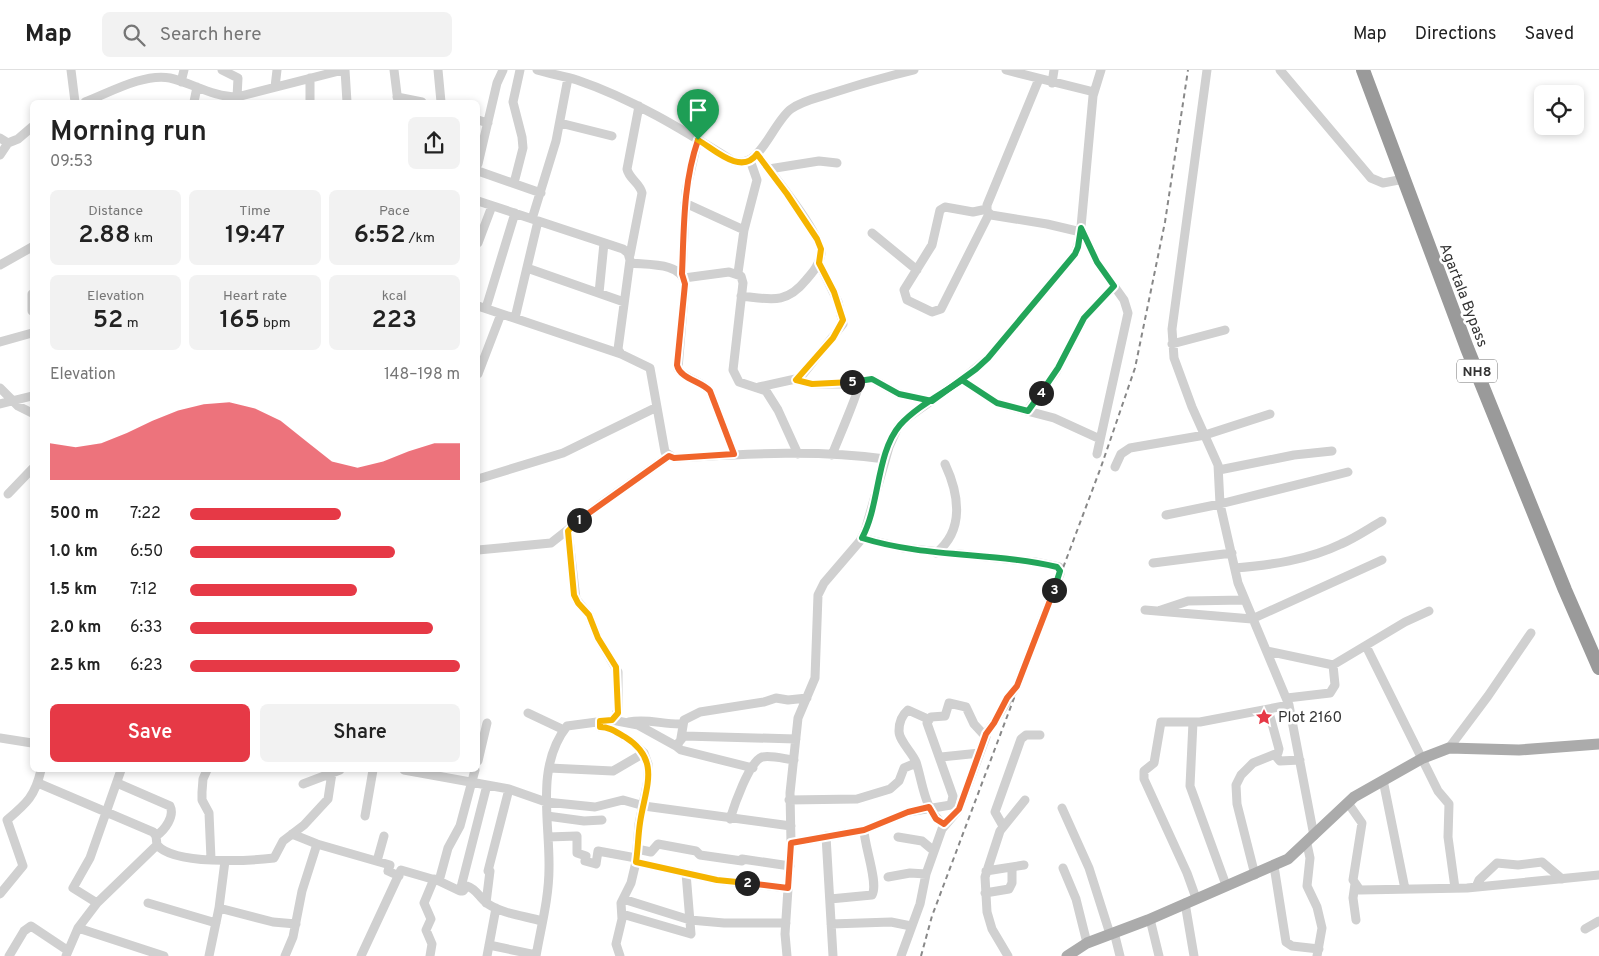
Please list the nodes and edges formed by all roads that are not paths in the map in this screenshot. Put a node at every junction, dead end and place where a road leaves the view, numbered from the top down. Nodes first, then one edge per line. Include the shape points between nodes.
1 (71, 70) edge
2 (184, 70) edge
3 (222, 70) edge
4 (277, 70) edge
5 (344, 70) edge
6 (394, 70) edge
7 (438, 70) edge
8 (503, 70) edge
9 (520, 70) edge
10 (537, 70) edge
11 (914, 70) edge
12 (1006, 70) edge
13 (1054, 70) edge
14 (1101, 70) edge
15 (1207, 70) edge
16 (1280, 70) edge
17 (1363, 70) edge
18 (162, 74) edge
19 (310, 78) junction
20 (568, 78) junction
21 (1039, 79) junction
22 (180, 82) junction
23 (1052, 83) junction
24 (197, 87) junction
25 (275, 88) junction
26 (1094, 92) junction
27 (237, 97) junction
28 (251, 98) edge
29 (102, 99) edge
30 (76, 100) edge
31 (194, 100) edge
32 (310, 100) edge
33 (347, 100) edge
34 (397, 100) edge
35 (441, 100) edge
36 (639, 106) junction
37 (480, 121) edge
38 (488, 123) junction
39 (560, 123) junction
40 (30, 129) edge
41 (612, 136) dead end
42 (4, 140) edge
43 (698, 140) junction
44 (0, 155) edge
45 (480, 156) edge
46 (754, 157) junction
47 (837, 163) dead end
48 (769, 169) junction
49 (480, 172) edge
50 (1404, 179) junction
51 (514, 183) junction
52 (541, 193) junction
53 (480, 202) edge
54 (685, 203) junction
55 (492, 206) junction
56 (988, 211) junction
57 (515, 213) junction
58 (535, 220) junction
59 (744, 230) junction
60 (1081, 230) junction
61 (872, 233) dead end
62 (480, 238) edge
63 (604, 243) junction
64 (30, 249) edge
65 (630, 259) junction
66 (819, 263) junction
67 (0, 265) edge
68 (527, 268) junction
69 (917, 270) junction
70 (738, 273) junction
71 (683, 276) junction
72 (1114, 286) junction
73 (599, 293) junction
74 (741, 296) junction
75 (624, 302) junction
76 (482, 307) edge
77 (501, 314) junction
78 (515, 318) junction
79 (1225, 330) dead end
80 (30, 334) edge
81 (0, 342) edge
82 (1172, 344) junction
83 (481, 354) edge
84 (620, 354) junction
85 (796, 380) junction
86 (962, 380) junction
87 (857, 382) junction
88 (758, 387) junction
89 (0, 388) edge
90 (30, 396) edge
91 (12, 401) junction
92 (932, 401) junction
93 (0, 404) edge
94 (657, 407) junction
95 (1028, 411) junction
96 (30, 412) edge
97 (1270, 414) dead end
98 (1205, 435) junction
99 (1100, 439) junction
100 (1332, 451) dead end
101 (734, 454) junction
102 (798, 454) junction
103 (1097, 454) dead end
104 (832, 455) junction
105 (669, 456) junction
106 (885, 460) junction
107 (945, 464) dead end
108 (1116, 467) dead end
109 (1219, 470) junction
110 (30, 471) edge
111 (1348, 472) dead end
112 (480, 478) edge
113 (8, 494) dead end
114 (1220, 504) junction
115 (1166, 515) dead end
116 (1382, 521) dead end
117 (568, 531) junction
118 (862, 538) junction
119 (480, 550) edge
120 (936, 553) junction
121 (1232, 553) junction
122 (1382, 560) dead end
123 (1153, 563) dead end
124 (1235, 568) junction
125 (1244, 600) junction
126 (1145, 610) dead end
127 (1157, 611) junction
128 (1429, 611) dead end
129 (1252, 619) junction
130 (1531, 633) dead end
131 (1366, 646) junction
132 (1267, 652) junction
133 (1334, 665) junction
134 (1599, 668) edge
135 (806, 698) junction
136 (1288, 702) junction
137 (1268, 709) junction
138 (528, 713) dead end
139 (928, 719) junction
140 (612, 720) junction
141 (600, 721) junction
142 (625, 722) junction
143 (1193, 722) junction
144 (488, 723) dead end
145 (683, 724) junction
146 (564, 730) junction
147 (986, 734) junction
148 (1040, 735) dead end
149 (0, 738) edge
150 (681, 738) junction
151 (796, 740) junction
152 (30, 743) edge
153 (1599, 744) edge
154 (676, 746) junction
155 (1448, 748) junction
156 (480, 753) edge
157 (644, 753) junction
158 (980, 753) junction
159 (1275, 755) junction
160 (941, 757) junction
161 (1423, 758) junction
162 (794, 760) junction
163 (1300, 760) junction
164 (916, 763) junction
165 (549, 768) junction
166 (754, 768) junction
167 (41, 772) edge
168 (120, 772) edge
169 (206, 772) edge
170 (336, 772) edge
171 (374, 772) edge
172 (429, 772) edge
173 (474, 772) edge
174 (1383, 780) junction
175 (471, 782) junction
176 (38, 783) junction
177 (117, 783) junction
178 (303, 784) dead end
179 (487, 785) junction
180 (509, 789) junction
181 (790, 800) junction
182 (1025, 800) dead end
183 (546, 802) junction
184 (1348, 803) junction
185 (644, 806) junction
186 (929, 807) junction
187 (1062, 808) dead end
188 (106, 812) junction
189 (365, 816) dead end
190 (546, 816) junction
191 (3, 818) edge
192 (730, 819) junction
193 (602, 820) dead end
194 (944, 824) junction
195 (791, 826) junction
196 (1003, 826) junction
197 (864, 830) junction
198 (292, 834) junction
199 (384, 836) dead end
200 (826, 836) junction
201 (548, 837) junction
202 (898, 837) dead end
203 (1310, 840) junction
204 (157, 841) junction
205 (791, 843) junction
206 (317, 844) junction
207 (934, 851) junction
208 (636, 856) junction
209 (211, 859) junction
210 (225, 861) junction
211 (377, 861) junction
212 (1024, 865) dead end
213 (790, 866) junction
214 (1274, 866) junction
215 (1012, 867) junction
216 (1063, 868) dead end
217 (986, 871) junction
218 (400, 873) junction
219 (686, 873) junction
220 (926, 874) junction
221 (1255, 874) junction
222 (1599, 875) edge
223 (888, 876) dead end
224 (1562, 879) junction
225 (436, 880) junction
226 (1355, 884) junction
227 (1226, 885) junction
228 (788, 888) junction
229 (1455, 888) junction
230 (1476, 888) junction
231 (1405, 889) junction
232 (460, 891) junction
233 (985, 893) junction
234 (0, 894) edge
235 (623, 899) junction
236 (830, 899) junction
237 (1191, 901) junction
238 (97, 903) junction
239 (148, 903) dead end
240 (486, 903) junction
241 (219, 908) junction
242 (496, 908) junction
243 (655, 909) junction
244 (622, 914) junction
245 (1150, 919) junction
246 (690, 920) junction
247 (1356, 920) dead end
248 (542, 921) junction
249 (1599, 921) edge
250 (786, 922) junction
251 (216, 923) junction
252 (648, 923) junction
253 (296, 924) junction
254 (831, 924) junction
255 (911, 926) junction
256 (78, 928) junction
257 (1585, 929) dead end
258 (1112, 933) junction
259 (489, 944) junction
260 (1087, 944) junction
261 (1318, 952) edge
262 (67, 953) edge
263 (1073, 954) edge
264 (9, 956) edge
265 (164, 956) edge
266 (209, 956) edge
267 (285, 956) edge
268 (362, 956) edge
269 (430, 956) edge
270 (487, 956) edge
271 (536, 956) edge
272 (620, 956) edge
273 (787, 956) edge
274 (833, 956) edge
275 (902, 956) edge
276 (1008, 956) edge
277 (1120, 956) edge
278 (1159, 956) edge
279 (1194, 956) edge

1 - 30 street
2 - 22 street
3 - 27 street via 238,78
4 - 25 street
5 - 19 street
5 - 33 street
6 - 34 street
7 - 35 street
8 - 38 street via 497,82
9 - 51 street via 514,102 523,148
10 - 20 street
11 - 46 street via 798,105 781,118
12 - 21 street
13 - 23 street
14 - 26 street
15 - 82 street
16 - 50 street via 1371,178 1383,183
17 - 50 highway, Agartala Bypass / NH8
18 - 22 street
18 - 29 street
19 - 25 street
19 - 32 street
20 - 36 street
20 - 39 street
21 - 23 street
21 - 56 street
22 - 24 street
23 - 26 street
24 - 27 street via 222,96
24 - 31 street
25 - 28 street
26 - 60 street
27 - 28 street
36 - 43 street
36 - 65 street via 627,169 642,193
37 - 38 street
38 - 45 street
39 - 41 street
39 - 52 street
40 - 42 street via 18,139
42 - 44 street
43 - 46 street via 733,161 742,163
43 - 54 street
46 - 48 street
46 - 59 street via 757,180
47 - 48 street via 822,161
48 - 66 street via 817,239 821,249
49 - 51 street
50 - 134 highway, Agartala Bypass / NH8 via 1467,348
51 - 52 street
52 - 58 street
53 - 55 street
54 - 59 street
54 - 71 street
55 - 57 street
55 - 62 street
56 - 60 street
56 - 69 street via 945,207 940,210 933,242
56 - 69 street via 938,311 932,312 905,297 905,288
57 - 58 street
57 - 76 street
58 - 63 street
58 - 68 street
59 - 70 street
60 - 72 street
60 - 86 street via 1075,254 988,358
61 - 69 street
63 - 65 street via 624,249
63 - 73 street
64 - 67 street
65 - 71 street via 675,269
65 - 75 street
66 - 74 street via 798,290 786,298
66 - 85 street via 838,302 843,324
68 - 73 street
68 - 78 street
70 - 71 street
70 - 74 street via 743,283
71 - 101 street via 678,369 710,391
72 - 95 street via 1084,318 1058,368
72 - 99 street via 1128,308 1128,321
73 - 75 street
74 - 88 street via 733,370 740,382
75 - 84 street via 618,344
76 - 77 street
77 - 78 street
77 - 83 street
78 - 84 street
79 - 82 street
80 - 81 street
82 - 98 street via 1183,385
84 - 94 street via 650,368
85 - 87 street via 812,384
85 - 88 street
86 - 92 street
86 - 95 street via 997,403
87 - 92 street via 872,379 899,394
87 - 104 street via 859,390
88 - 102 street via 770,396
89 - 91 street
90 - 91 street
91 - 93 street
91 - 96 street
92 - 106 street via 898,427
94 - 105 street via 665,452
94 - 112 street via 563,453
95 - 99 street via 1054,418
97 - 98 street
98 - 108 street via 1130,448 1122,454
98 - 109 street
99 - 103 street
100 - 109 street
101 - 102 street
101 - 105 street
102 - 104 street
104 - 106 street
105 - 117 street
106 - 118 street
107 - 120 street via 956,490 956,508 951,536
109 - 114 street
110 - 113 street
111 - 114 street
114 - 115 street
114 - 121 street
116 - 124 street via 1318,553 1277,564
117 - 119 street via 545,545
117 - 140 street via 576,600 589,615 618,672 618,709 616,718
118 - 120 street
118 - 135 street via 819,590 815,678
120 - 147 street via 1035,562 1060,569 1017,686
121 - 123 street
121 - 124 street
122 - 129 street
124 - 125 street
125 - 127 street via 1188,601
125 - 129 street
126 - 127 street
127 - 129 street
128 - 131 street
129 - 132 street
130 - 155 street
131 - 133 street
131 - 161 street
132 - 133 street
132 - 136 street
133 - 136 street via 1335,685 1330,693
135 - 145 street via 776,698 700,712 686,718
135 - 151 street via 798,718
136 - 137 street
136 - 163 street
137 - 143 street
137 - 159 street via 1279,749
138 - 146 street
139 - 147 street via 946,716 949,703 963,705 974,724
139 - 160 street via 929,732
139 - 164 street via 908,710 900,723 900,735
140 - 141 street
140 - 142 street
141 - 146 street via 572,724
141 - 157 street via 600,727 608,727 630,740
142 - 145 street via 646,719
142 - 154 street
143 - 227 street via 1190,786
143 - 237 street via 1161,722 1154,763 1143,774
144 - 156 street
145 - 150 street
146 - 165 street via 554,747
147 - 158 street
148 - 196 street via 1026,735 1021,739 995,812
149 - 152 street
150 - 151 street via 718,736
150 - 154 street
151 - 162 street
153 - 155 main road via 1519,750
154 - 166 street
155 - 161 main road
157 - 165 street via 613,771
157 - 185 street via 648,780
158 - 160 street
158 - 194 street via 959,809
159 - 163 street via 1280,761
159 - 221 street via 1253,763 1236,785 1237,804
160 - 186 street via 953,801
161 - 174 main road
161 - 229 street via 1438,791 1449,804 1448,837
162 - 166 street via 762,758
162 - 181 street
163 - 203 street
164 - 181 street via 904,768 899,781 890,789 857,800
164 - 186 street
165 - 183 street
166 - 192 street via 740,788
167 - 176 street
168 - 177 street
169 - 209 street via 202,800 209,813
170 - 178 street
170 - 198 street via 328,799
171 - 189 street
172 - 175 street
173 - 175 street
174 - 184 main road
174 - 231 street
175 - 179 street
175 - 225 street via 460,826
176 - 188 street
176 - 191 street via 27,803
177 - 188 street
177 - 204 street via 170,806 172,812
179 - 180 street
179 - 232 street
180 - 183 street
180 - 240 street via 488,871
181 - 195 street
182 - 196 street
183 - 185 street via 595,807 623,800
183 - 190 street
184 - 203 main road
184 - 226 street via 1362,823
185 - 192 street
185 - 208 street
186 - 194 street via 936,819
186 - 197 street
187 - 258 street via 1089,868
188 - 204 street via 148,830
188 - 238 street via 90,858 73,888
190 - 193 street
190 - 201 street
191 - 234 street via 23,866
192 - 195 street
194 - 207 street
195 - 205 street
196 - 217 street
197 - 200 street
197 - 236 street via 874,892 872,895
198 - 206 street
198 - 210 street via 283,841 274,858
199 - 211 street
200 - 205 street
200 - 236 street
201 - 208 street via 578,836 576,854 586,856 585,862 596,864 598,852
201 - 248 street via 548,878
202 - 207 street via 922,841
203 - 214 main road via 1288,859
203 - 261 street via 1307,886 1322,928
204 - 209 street via 162,851 174,856
204 - 238 street
205 - 213 street
206 - 211 street
206 - 253 street via 302,891
207 - 220 street
208 - 213 street via 651,852 658,844 722,859
208 - 219 street
208 - 235 street via 629,890
209 - 210 street
210 - 241 street
211 - 218 street via 390,865 388,871
212 - 215 street
213 - 228 street
214 - 221 main road
214 - 261 street via 1286,942
215 - 217 street
215 - 233 street via 1009,889
216 - 260 street via 1076,899
217 - 233 street
218 - 225 street
218 - 268 street
219 - 228 street
219 - 246 street
220 - 223 street
220 - 255 street via 920,904
221 - 227 main road
222 - 224 street
224 - 230 street
224 - 230 street via 1542,862 1500,863 1494,865
225 - 232 street
225 - 269 street via 424,902 431,919 426,930 432,944
226 - 231 street via 1363,890
226 - 247 street
227 - 237 main road
228 - 250 street
229 - 230 street
229 - 231 street
232 - 240 street via 463,892 466,886 475,890
233 - 276 street via 990,924
235 - 243 street
235 - 244 street
236 - 254 street
237 - 245 main road
237 - 279 street
238 - 256 street
239 - 251 street
240 - 242 street
241 - 251 street
241 - 253 street via 273,922
242 - 248 street
242 - 259 street
243 - 246 street
243 - 252 street
244 - 252 street
244 - 272 street via 616,944
245 - 258 main road
245 - 278 street
246 - 250 street
246 - 252 street via 692,932 688,934
248 - 271 street
249 - 257 street
250 - 273 street
251 - 266 street
253 - 267 street
254 - 255 street via 890,922
254 - 274 street
255 - 275 street
256 - 262 street
256 - 265 street
258 - 260 main road
258 - 277 street
259 - 270 street
259 - 271 street
260 - 263 main road
262 - 264 street via 31,926 24,931

